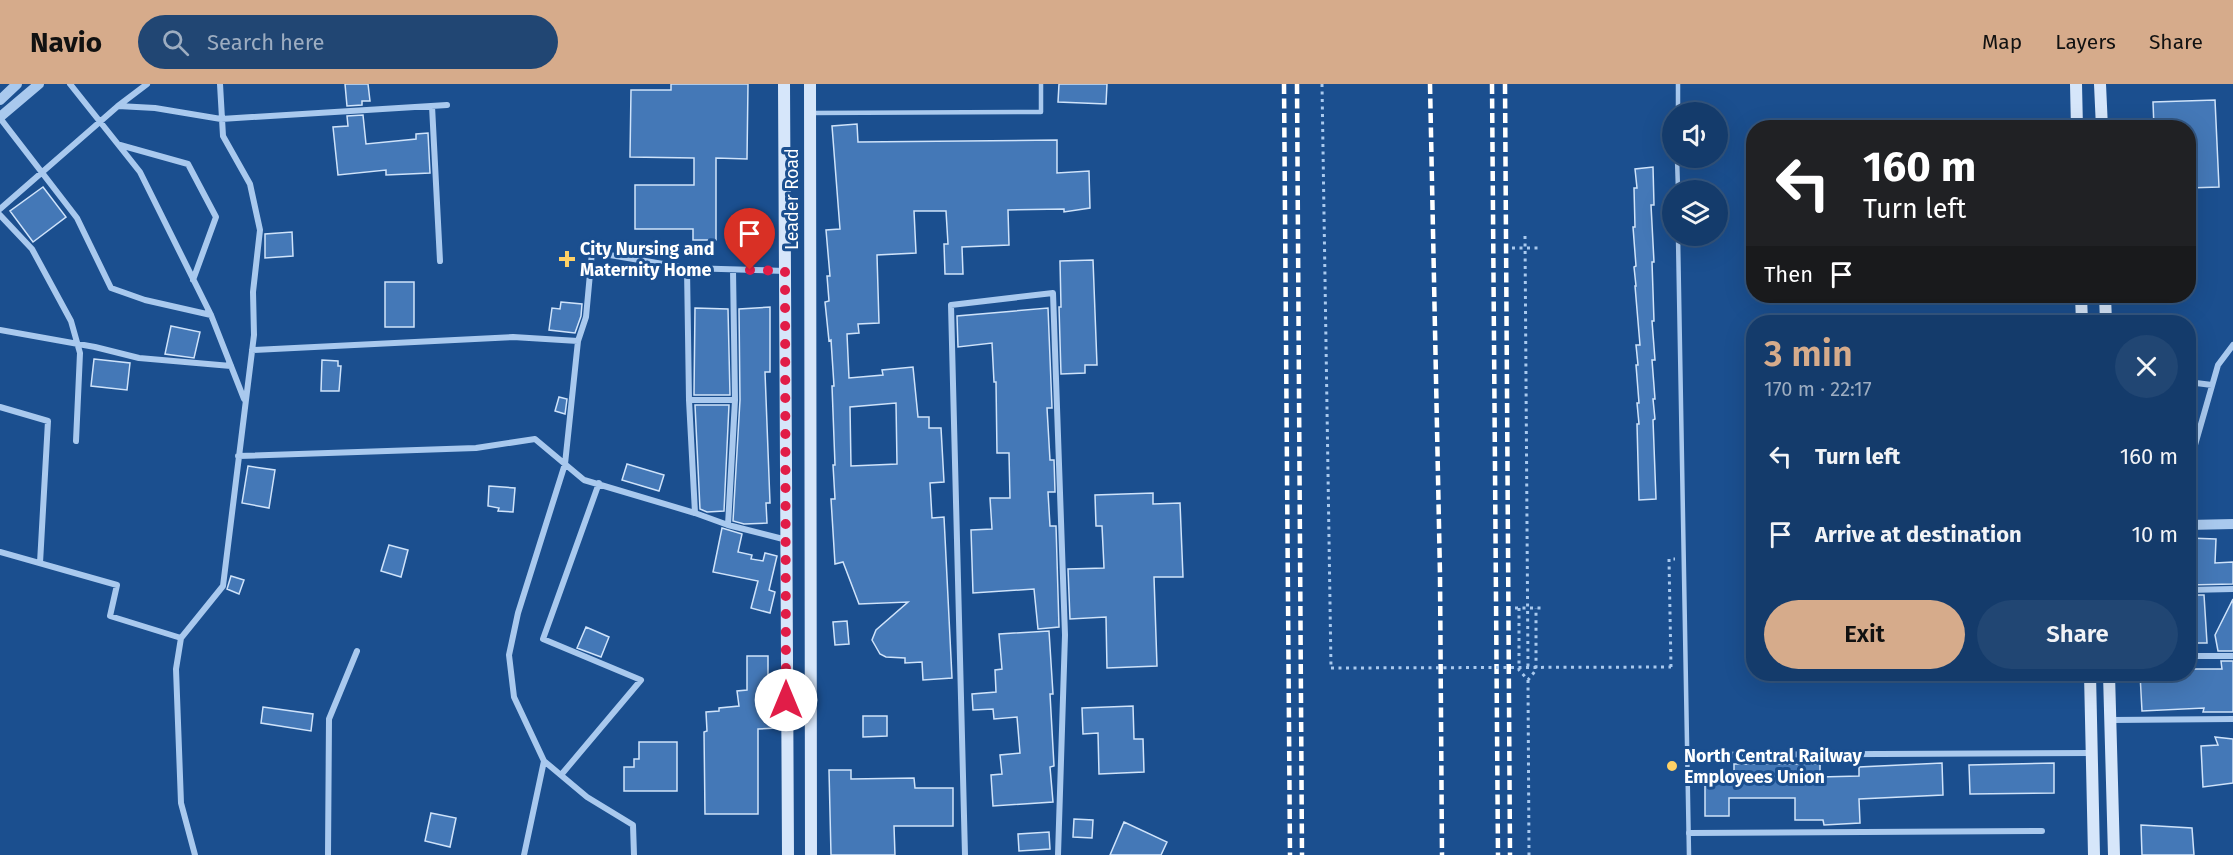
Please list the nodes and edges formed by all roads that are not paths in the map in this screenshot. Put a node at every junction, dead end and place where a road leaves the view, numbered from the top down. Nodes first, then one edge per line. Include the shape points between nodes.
1 (17, 84) edge
2 (39, 84) edge
3 (70, 84) edge
4 (147, 84) edge
5 (220, 84) edge
6 (784, 84) edge
7 (810, 84) edge
8 (1041, 84) edge
9 (1678, 84) edge
10 (2076, 84) edge
11 (2100, 84) edge
12 (0, 100) edge
13 (1678, 102) edge
14 (447, 105) dead end
15 (118, 106) junction
16 (432, 106) junction
17 (810, 113) junction
18 (0, 118) edge
19 (221, 119) junction
20 (2077, 120) edge
21 (2102, 120) edge
22 (100, 121) junction
23 (118, 144) junction
24 (43, 172) junction
25 (0, 209) edge
26 (0, 215) edge
27 (1678, 246) edge
28 (440, 261) dead end
29 (687, 268) junction
30 (733, 270) junction
31 (785, 271) junction
32 (193, 279) junction
33 (211, 315) junction
34 (0, 330) edge
35 (578, 341) junction
36 (77, 343) junction
37 (2233, 345) edge
38 (252, 350) junction
39 (231, 366) junction
40 (2196, 383) edge
41 (2212, 385) junction
42 (688, 400) junction
43 (735, 400) junction
44 (245, 402) junction
45 (0, 407) edge
46 (76, 441) dead end
47 (2196, 441) edge
48 (238, 456) junction
49 (565, 464) junction
50 (598, 483) junction
51 (695, 513) junction
52 (2233, 524) edge
53 (728, 525) junction
54 (2196, 525) edge
55 (788, 540) junction
56 (0, 552) edge
57 (40, 563) junction
58 (2233, 589) edge
59 (2196, 590) edge
60 (182, 638) junction
61 (357, 651) dead end
62 (2196, 656) edge
63 (2233, 656) edge
64 (2090, 681) edge
65 (2109, 681) edge
66 (2233, 719) edge
67 (2110, 720) junction
68 (2091, 753) junction
69 (1687, 755) junction
70 (544, 761) junction
71 (561, 775) junction
72 (2042, 831) dead end
73 (1689, 833) junction
74 (195, 855) edge
75 (328, 855) edge
76 (524, 855) edge
77 (634, 855) edge
78 (789, 855) edge
79 (811, 855) edge
80 (965, 855) edge
81 (1058, 855) edge
82 (1689, 855) edge
83 (2094, 855) edge
84 (2114, 855) edge

1 - 12 street
2 - 18 street
3 - 22 street
4 - 15 street
5 - 19 street
6 - 31 main road, Leader Road
7 - 17 main road, Leader Road
8 - 17 lane via 1041,112
9 - 13 lane
10 - 20 main road
11 - 21 main road
14 - 16 street
15 - 19 street
15 - 22 street
16 - 19 street
16 - 28 street
17 - 79 main road, Leader Road
18 - 24 street
19 - 38 street via 223,136 250,184 260,230
22 - 23 street
22 - 24 street
23 - 32 street via 140,172
23 - 32 street via 188,164 216,217
24 - 25 street
24 - 33 street via 77,218 111,288
26 - 36 street via 32,249 71,321
27 - 69 lane
29 - 30 street
29 - 35 street via 592,252 586,317
29 - 42 street
30 - 31 street
30 - 43 street
31 - 55 main road, Leader Road
32 - 33 street
33 - 39 street
34 - 36 street
35 - 38 street via 513,337
35 - 49 street
36 - 39 street via 139,358
36 - 46 street via 80,353
37 - 41 street via 2218,365
38 - 44 street
39 - 44 street
40 - 41 street
41 - 47 street
42 - 43 street
42 - 51 street
43 - 53 street
44 - 48 street
45 - 57 street via 48,421
48 - 49 street via 476,448 535,439
48 - 60 street via 223,586
49 - 50 street via 584,480
49 - 70 street via 518,613 510,656 514,697
50 - 51 street
50 - 71 street via 543,639 641,680
51 - 53 street
52 - 54 street
53 - 55 street
55 - 78 main road, Leader Road
56 - 57 street
57 - 60 street via 117,585 110,616
58 - 59 street
60 - 74 street via 176,669 181,803
61 - 75 street via 329,719
62 - 63 street
64 - 68 main road
65 - 67 main road
66 - 67 street
67 - 84 main road
68 - 69 street
68 - 83 main road
69 - 73 lane
70 - 71 street
70 - 76 street
71 - 77 street via 587,797 633,825
72 - 73 street
73 - 82 lane
80 - 81 street via 951,305 1053,293 1065,635

